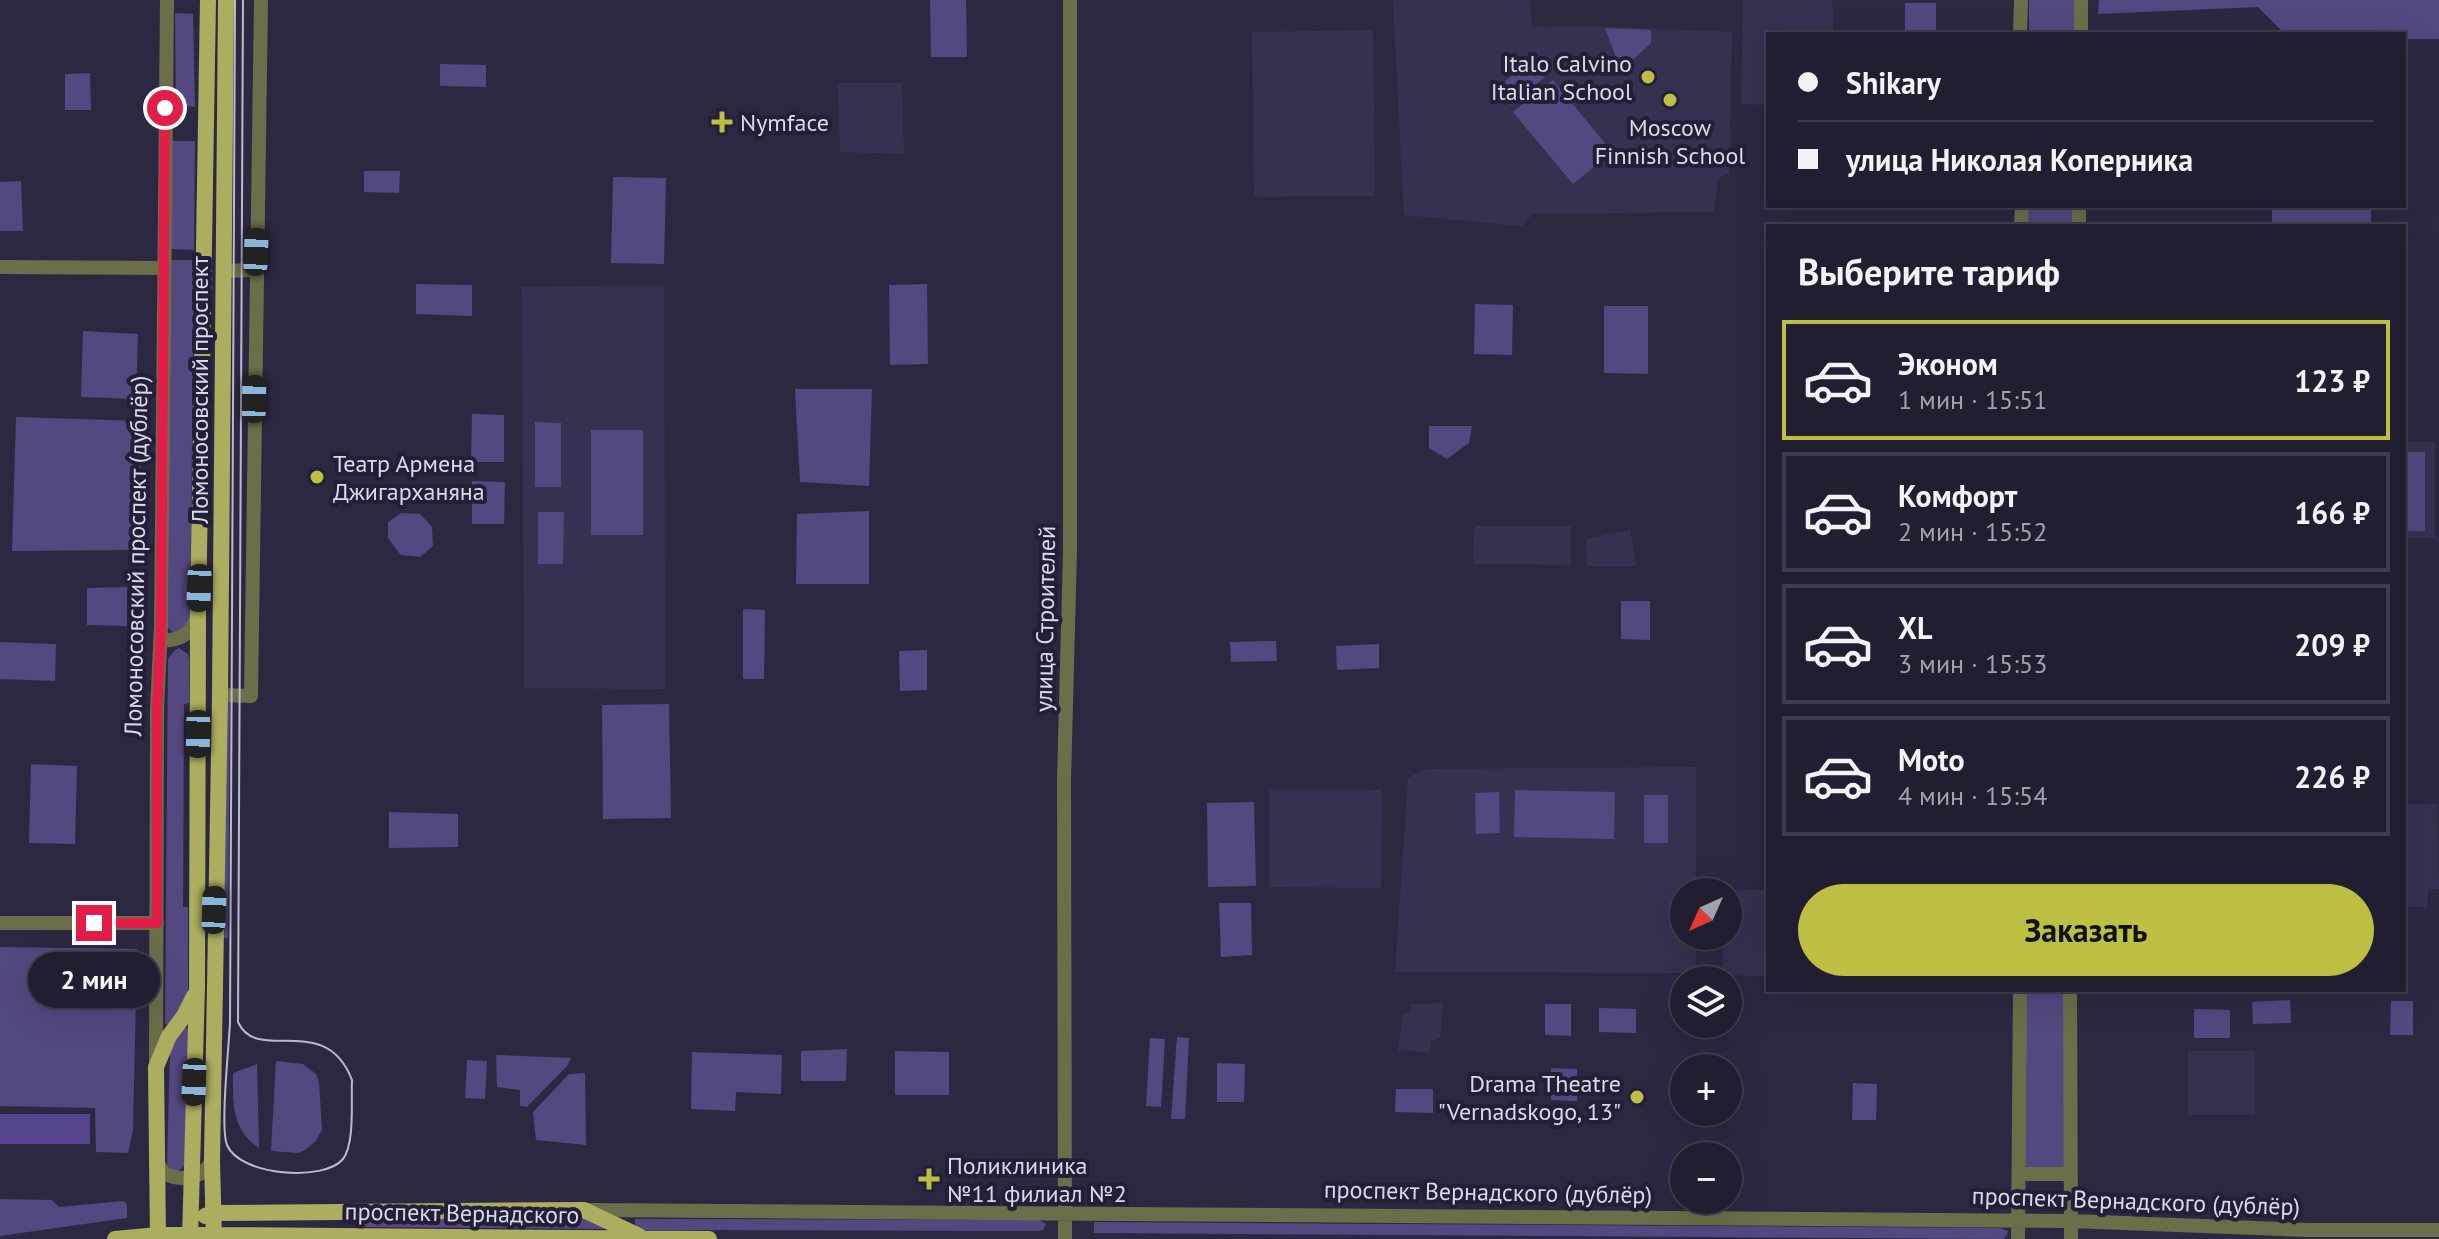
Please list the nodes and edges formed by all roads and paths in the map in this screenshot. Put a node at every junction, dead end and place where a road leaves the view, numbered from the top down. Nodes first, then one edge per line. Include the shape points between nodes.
1 (167, 0) edge
2 (208, 0) edge
3 (226, 0) edge
4 (261, 0) edge
5 (1070, 0) edge
6 (2021, 0) edge
7 (2081, 0) edge
8 (2020, 32) edge
9 (2081, 32) edge
10 (0, 267) edge
11 (163, 268) junction
12 (257, 270) junction
13 (223, 271) junction
14 (203, 340) junction
15 (222, 340) junction
16 (198, 615) junction
17 (160, 641) junction
18 (220, 641) junction
19 (199, 642) junction
20 (220, 695) junction
21 (0, 923) edge
22 (157, 923) junction
23 (197, 987) junction
24 (2020, 992) edge
25 (2070, 992) edge
26 (156, 1067) junction
27 (212, 1160) junction
28 (156, 1161) junction
29 (2019, 1174) junction
30 (2070, 1174) junction
31 (191, 1178) junction
32 (584, 1210) junction
33 (1066, 1212) junction
34 (213, 1213) junction
35 (2018, 1220) junction
36 (2071, 1221) junction
37 (2439, 1230) edge
38 (190, 1231) edge
39 (158, 1237) edge
40 (214, 1237) edge
41 (644, 1238) edge
42 (115, 1239) edge
43 (709, 1239) edge
44 (1065, 1239) edge
45 (2018, 1239) edge
46 (2071, 1239) edge

1 - 11 street, Ломоносовский проспект (дублёр)
2 - 14 main road, Ломоносовский проспект
3 - 13 main road, Ломоносовский проспект
4 - 12 street
5 - 33 street, улица Строителей
6 - 8 street
7 - 9 street
10 - 11 street
11 - 17 street, Ломоносовский проспект (дублёр)
12 - 13 street
12 - 20 street via 251,696
13 - 15 main road, Ломоносовский проспект
14 - 15 main road via 212,332
14 - 16 main road, Ломоносовский проспект
15 - 18 main road, Ломоносовский проспект
16 - 17 street via 186,636
16 - 19 main road, Ломоносовский проспект
17 - 22 street, Ломоносовский проспект (дублёр)
18 - 19 main road via 210,651
18 - 20 main road, Ломоносовский проспект
19 - 23 main road, Ломоносовский проспект
20 - 27 main road, Ломоносовский проспект
21 - 22 street
22 - 26 street, Ломоносовский проспект (дублёр)
23 - 26 main road
23 - 31 main road, Ломоносовский проспект
24 - 29 street
25 - 30 street
26 - 28 main road, Ломоносовский проспект (дублёр)
27 - 31 street
27 - 34 main road, Ломоносовский проспект
28 - 31 street via 165,1174
28 - 39 main road, Ломоносовский проспект (дублёр)
29 - 30 street
29 - 35 street
30 - 36 street
31 - 38 main road, Ломоносовский проспект
32 - 33 street, проспект Вернадского (дублёр)
32 - 34 main road, проспект Вернадского (дублёр)
32 - 41 main road, проспект Вернадского (дублёр)
33 - 35 street, проспект Вернадского (дублёр)
33 - 44 street, улица Строителей
34 - 38 main road, проспект Вернадского (дублёр)
34 - 40 main road, Ломоносовский проспект
35 - 36 street, проспект Вернадского (дублёр)
35 - 45 street
36 - 37 street, проспект Вернадского (дублёр)
36 - 46 street
38 - 39 main road, проспект Вернадского
38 - 40 main road, проспект Вернадского
39 - 42 main road
40 - 41 main road, проспект Вернадского
41 - 43 main road, проспект Вернадского

